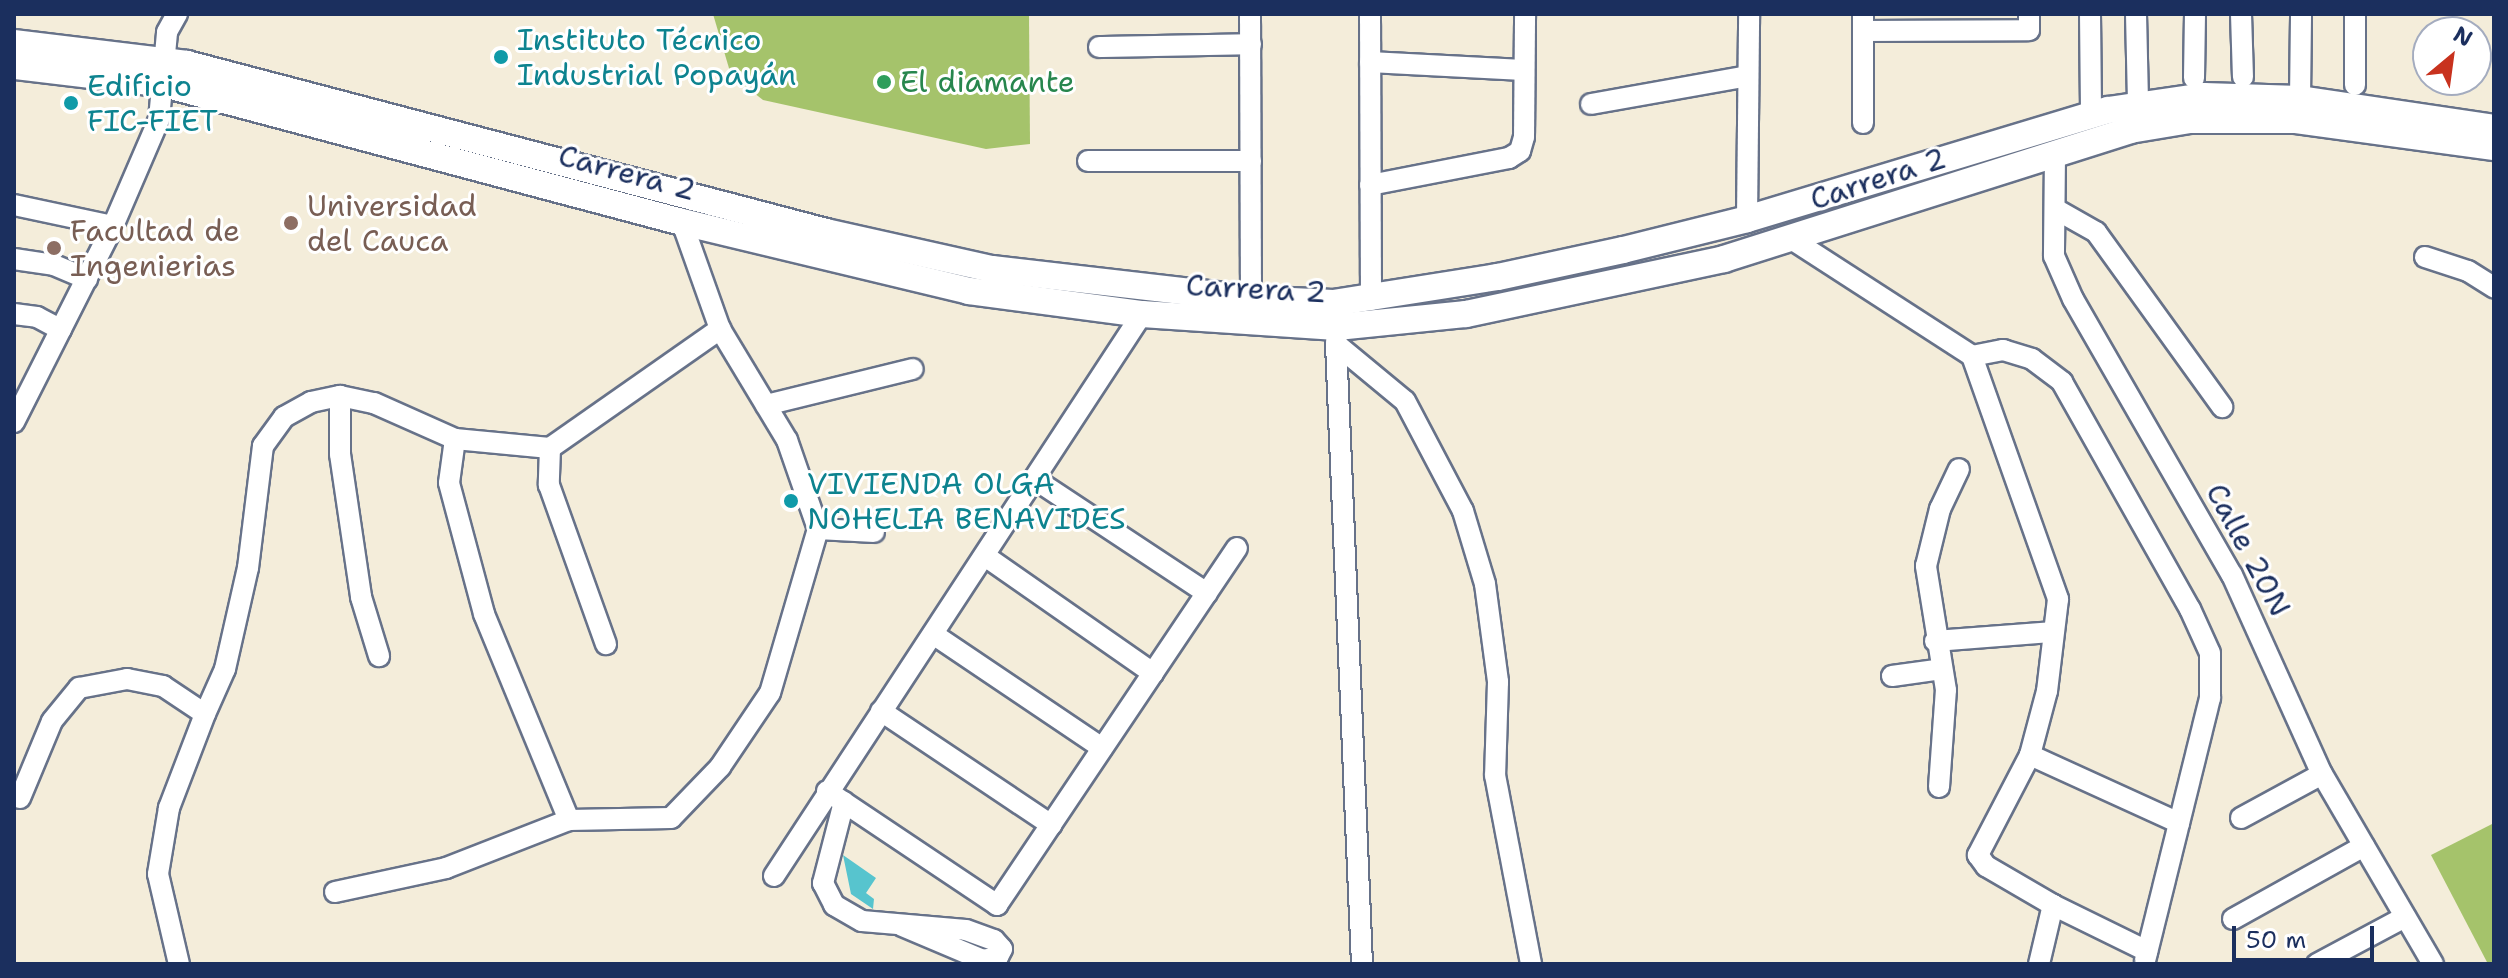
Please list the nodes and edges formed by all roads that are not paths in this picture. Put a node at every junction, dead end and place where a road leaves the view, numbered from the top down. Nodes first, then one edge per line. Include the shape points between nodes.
1 (177, 14) edge
2 (1250, 14) edge
3 (1370, 14) edge
4 (1525, 14) edge
5 (1749, 14) edge
6 (2029, 14) edge
7 (2090, 14) edge
8 (2136, 14) edge
9 (2195, 14) edge
10 (2241, 14) edge
11 (2301, 14) edge
12 (2355, 14) edge
13 (1863, 23) edge
14 (14, 43) edge
15 (1251, 44) junction
16 (1099, 47) dead end
17 (1370, 62) junction
18 (14, 66) edge
19 (1523, 70) junction
20 (165, 72) junction
21 (1748, 76) junction
22 (2243, 77) dead end
23 (2194, 78) dead end
24 (2355, 85) dead end
25 (2300, 99) junction
26 (1591, 104) dead end
27 (2138, 105) junction
28 (2091, 115) junction
29 (1863, 123) dead end
30 (2494, 128) edge
31 (2494, 147) edge
32 (2055, 155) junction
33 (1088, 161) dead end
34 (1251, 161) junction
35 (1370, 185) junction
36 (14, 205) edge
37 (2057, 210) junction
38 (1747, 219) junction
39 (682, 222) junction
40 (113, 226) junction
41 (1793, 240) junction
42 (2425, 257) dead end
43 (14, 259) edge
44 (87, 279) junction
45 (2494, 287) edge
46 (1251, 299) junction
47 (1371, 300) junction
48 (14, 314) edge
49 (1142, 314) junction
50 (720, 329) junction
51 (61, 330) junction
52 (1337, 335) junction
53 (1972, 356) junction
54 (913, 369) dead end
55 (340, 396) junction
56 (766, 405) junction
57 (2222, 407) dead end
58 (14, 422) edge
59 (455, 439) junction
60 (550, 448) junction
61 (1959, 469) dead end
62 (1036, 480) junction
63 (818, 529) junction
64 (874, 532) dead end
65 (1237, 548) dead end
66 (985, 556) junction
67 (1207, 593) junction
68 (2051, 632) junction
69 (933, 634) junction
70 (1935, 641) junction
71 (606, 644) dead end
72 (379, 656) dead end
73 (1942, 669) junction
74 (1153, 673) junction
75 (1892, 676) dead end
76 (881, 711) junction
77 (205, 714) junction
78 (1102, 748) junction
79 (2030, 755) junction
80 (2322, 774) junction
81 (1939, 787) dead end
82 (836, 797) junction
83 (20, 798) dead end
84 (2241, 818) dead end
85 (569, 820) junction
86 (2179, 823) junction
87 (1051, 825) junction
88 (2364, 846) junction
89 (774, 876) dead end
90 (335, 892) dead end
91 (2053, 905) junction
92 (2405, 917) junction
93 (2233, 919) dead end
94 (902, 926) dead end
95 (2146, 957) edge
96 (179, 964) edge
97 (1362, 964) edge
98 (1531, 964) edge
99 (2039, 964) edge
100 (2317, 964) edge
101 (2433, 964) edge

1 - 20 street via 167,32
2 - 15 street
3 - 17 street
4 - 19 street
5 - 21 street
6 - 13 street via 2029,30
7 - 28 street
8 - 27 street
9 - 23 street
10 - 22 street
11 - 25 street
12 - 24 street
13 - 29 street
14 - 20 main road, Carrera 2
15 - 16 street
15 - 34 street
17 - 19 street
17 - 35 street
18 - 20 main road, Carrera 2
19 - 35 street via 1520,151 1509,158
20 - 39 main road, Carrera 2
20 - 40 street via 159,119
20 - 46 main road, Carrera 2 via 992,269
21 - 26 street
21 - 38 street
25 - 27 main road, Carrera 2 via 2204,96
25 - 30 main road, Carrera 2
27 - 28 main road, Carrera 2
28 - 38 main road, Carrera 2
31 - 32 main road, Carrera 2 via 2250,118 2130,130
32 - 37 street, Calle 20N
32 - 41 main road, Carrera 2
33 - 34 street
34 - 46 street
35 - 47 street
36 - 40 street
37 - 57 street via 2096,232
37 - 80 street, Calle 20N via 2054,256 2073,299 2232,575
38 - 47 main road, Carrera 2 via 1498,277
39 - 49 main road, Carrera 2 via 969,291
39 - 50 street
40 - 44 street
41 - 52 main road, Carrera 2 via 1466,314
41 - 53 street
42 - 45 street via 2468,271
43 - 44 street via 54,265
44 - 51 street
46 - 47 main road, Carrera 2
48 - 51 street via 37,317
49 - 52 main road, Carrera 2
49 - 62 street
50 - 56 street
50 - 60 street
51 - 58 street
52 - 97 street
52 - 98 street via 1405,401 1463,511 1485,584 1498,682 1495,775
53 - 68 street via 2058,599
53 - 86 street via 2003,350 2032,359 2062,382 2210,653 2210,698
54 - 56 street
55 - 59 street via 374,403
55 - 72 street via 340,454 361,597
55 - 77 street via 311,402 284,417 263,446 248,568 225,669
56 - 63 street via 787,440
59 - 60 street
59 - 85 street via 449,483 484,614
60 - 71 street via 549,485
61 - 70 street via 1940,509 1926,566
62 - 66 street
62 - 67 street
63 - 64 street
63 - 85 street via 770,693 720,767 671,818
65 - 67 street
66 - 69 street
66 - 74 street
67 - 74 street
68 - 70 street
68 - 79 street via 2047,691
69 - 76 street
69 - 78 street
70 - 73 street
73 - 75 street
73 - 81 street via 1946,690
74 - 78 street
76 - 82 street
76 - 87 street
77 - 83 street via 163,686 127,679 79,688 52,721
77 - 96 street via 169,808 158,874
78 - 87 street
79 - 86 street
79 - 91 street via 1978,855 1986,866
80 - 84 street
80 - 88 street, Calle 20N
82 - 87 street via 997,905
82 - 89 street
82 - 94 street via 823,883 827,898 862,921
85 - 90 street via 446,868
86 - 95 street
88 - 92 street, Calle 20N
88 - 93 street
91 - 95 street
91 - 99 street
92 - 100 street
92 - 101 street, Calle 20N

